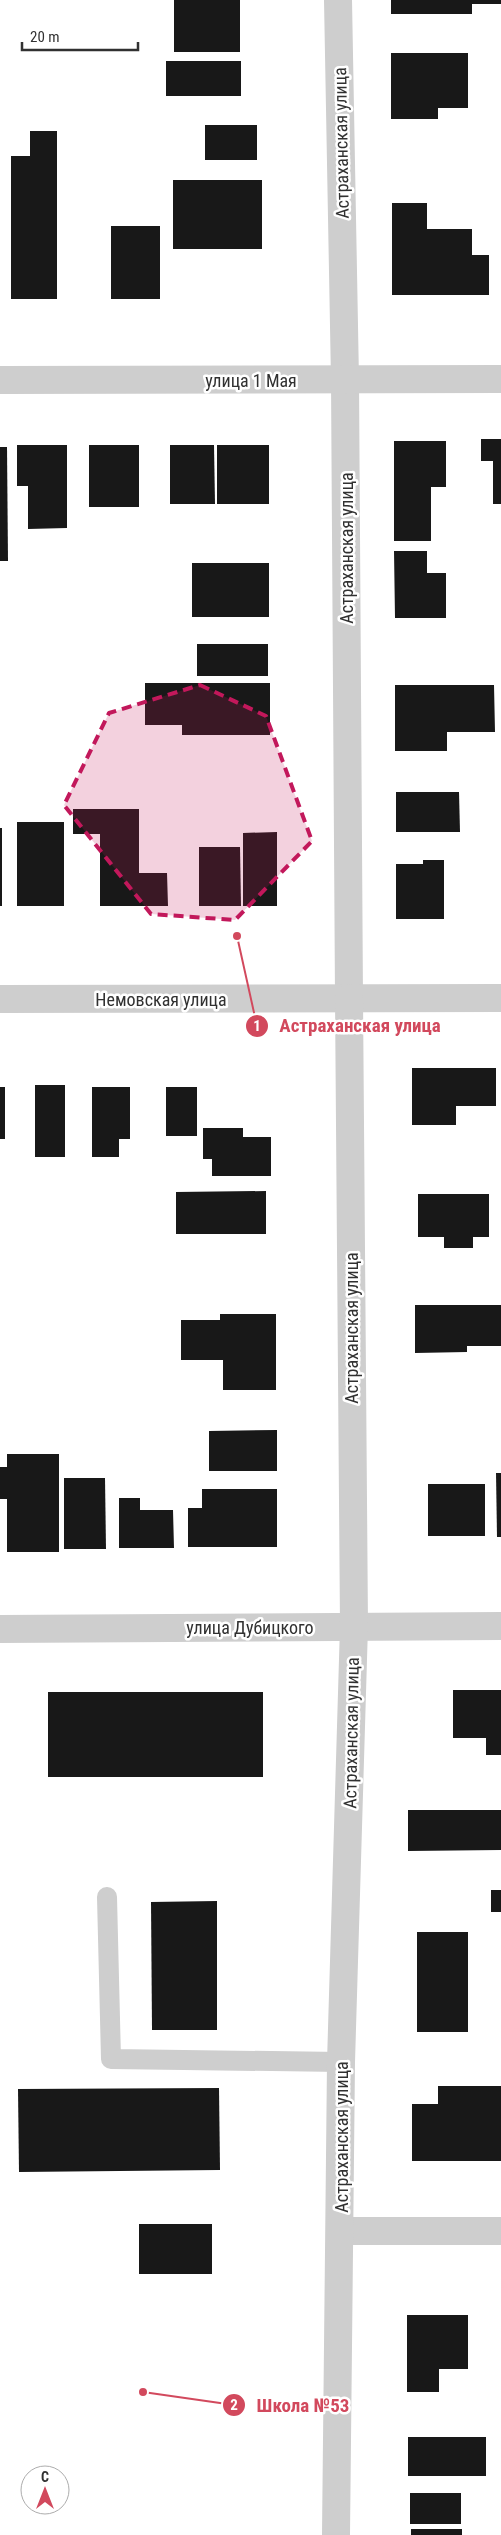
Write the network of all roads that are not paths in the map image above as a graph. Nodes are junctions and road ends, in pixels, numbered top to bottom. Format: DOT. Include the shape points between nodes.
graph roads {
  1 [pos="338,0"];
  2 [pos="501,379"];
  3 [pos="0,380"];
  4 [pos="345,380"];
  5 [pos="348,998"];
  6 [pos="501,998"];
  7 [pos="0,1000"];
  8 [pos="354,1626"];
  9 [pos="501,1626"];
  10 [pos="0,1629"];
  11 [pos="107,1897"];
  12 [pos="341,2062"];
  13 [pos="340,2231"];
  14 [pos="501,2231"];
  15 [pos="336,2535"];
  1 -- 4 [label="street, Астраханская улица"];
  2 -- 4 [label="street, улица 1 Мая"];
  3 -- 4 [label="street, улица 1 Мая"];
  4 -- 5 [label="street, Астраханская улица"];
  5 -- 6 [label="street, Немовская улица"];
  5 -- 7 [label="street, Немовская улица"];
  5 -- 8 [label="street, Астраханская улица"];
  8 -- 9 [label="street, улица Дубицкого"];
  8 -- 10 [label="street, улица Дубицкого"];
  8 -- 12 [label="street, Астраханская улица"];
  11 -- 12 [label="lane" via="111,2059"];
  12 -- 13 [label="street, Астраханская улица"];
  13 -- 14 [label="street"];
  13 -- 15 [label="street, Астраханская улица"];
}
